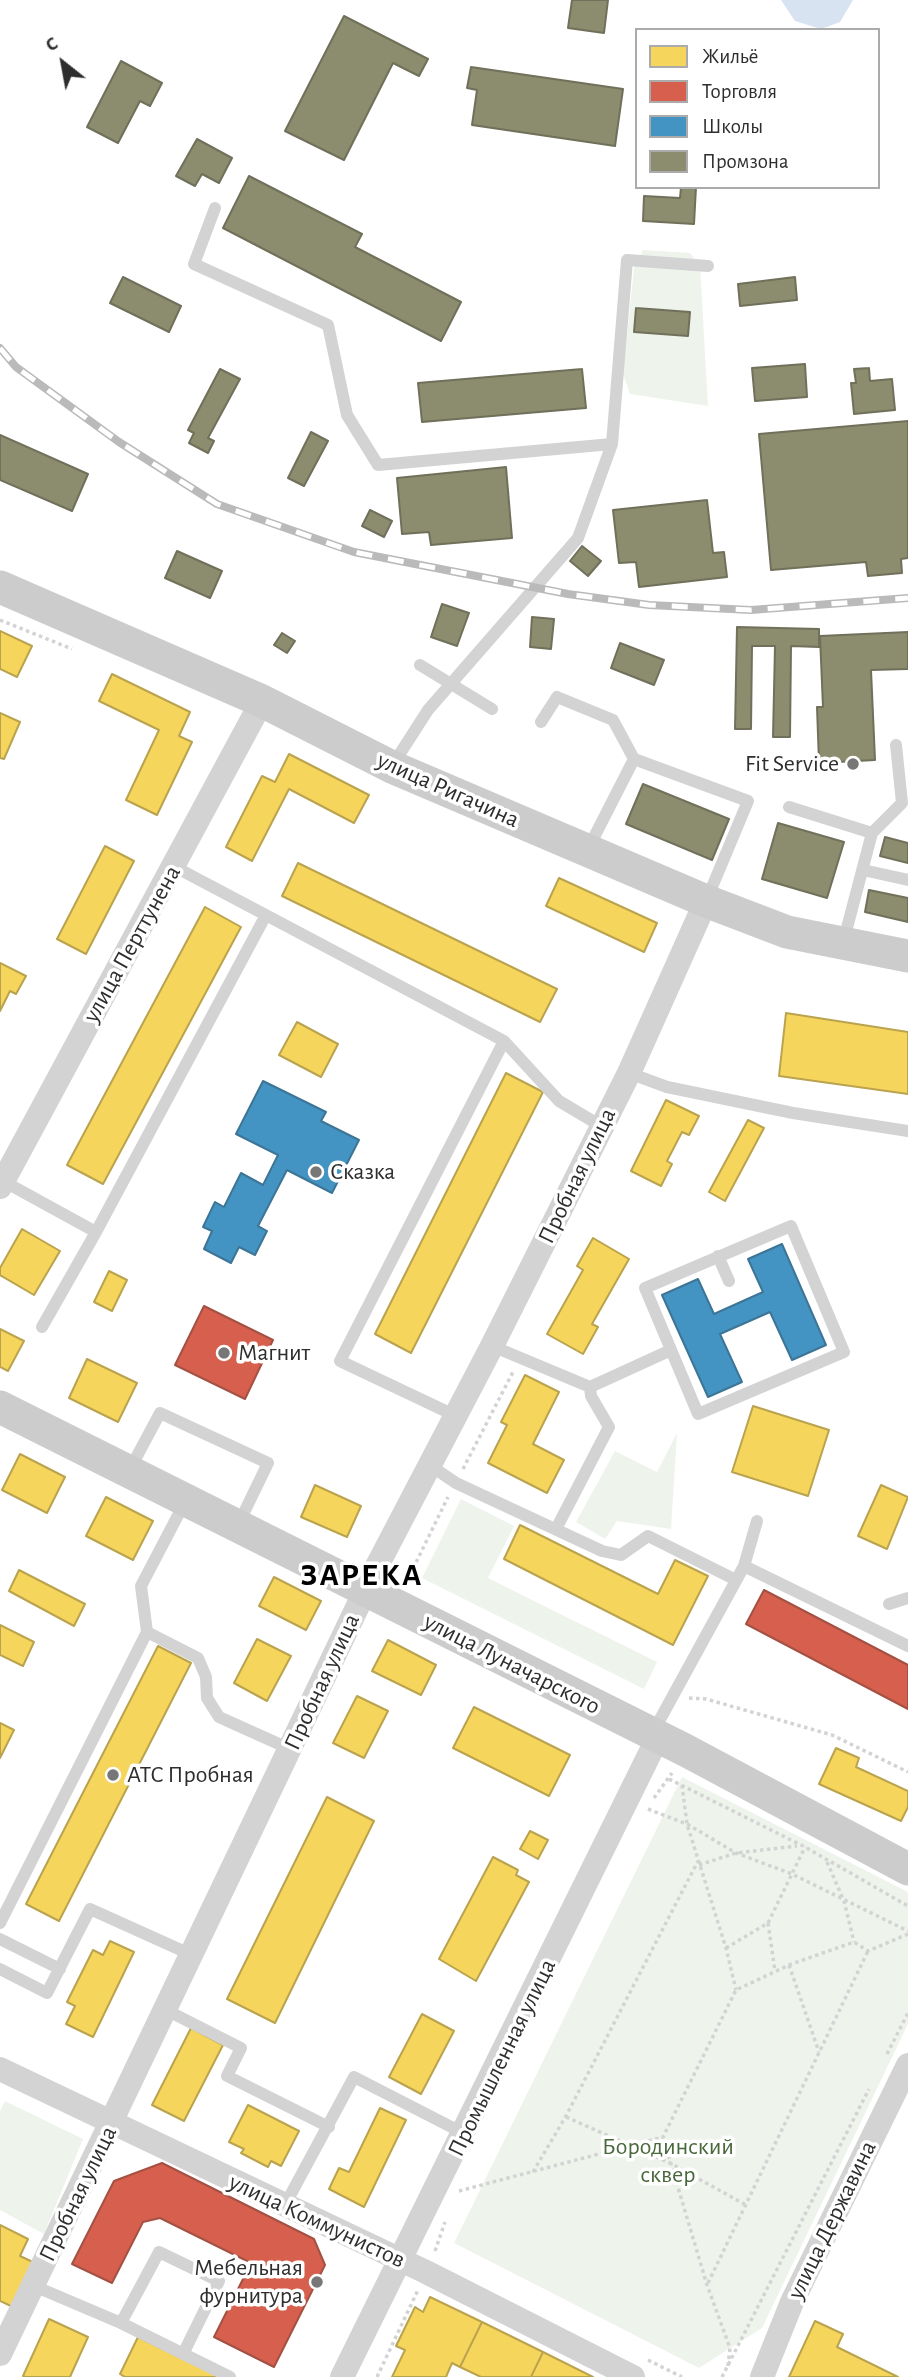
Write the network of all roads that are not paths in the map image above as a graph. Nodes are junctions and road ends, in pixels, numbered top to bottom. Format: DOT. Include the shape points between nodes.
graph roads {
  1 [pos="215,208"];
  2 [pos="708,266"];
  3 [pos="612,444"];
  4 [pos="0,587"];
  5 [pos="420,665"];
  6 [pos="450,684"];
  7 [pos="262,701"];
  8 [pos="492,709"];
  9 [pos="541,722"];
  10 [pos="896,744"];
  11 [pos="634,760"];
  12 [pos="392,766"];
  13 [pos="789,807"];
  14 [pos="872,834"];
  15 [pos="586,852"];
  16 [pos="175,867"];
  17 [pos="863,870"];
  18 [pos="908,880"];
  19 [pos="706,901"];
  20 [pos="267,915"];
  21 [pos="843,943"];
  22 [pos="908,956"];
  23 [pos="504,1041"];
  24 [pos="629,1073"];
  25 [pos="601,1126"];
  26 [pos="908,1131"];
  27 [pos="2,1184"];
  28 [pos="96,1232"];
  29 [pos="718,1256"];
  30 [pos="729,1281"];
  31 [pos="41,1327"];
  32 [pos="492,1346"];
  33 [pos="671,1350"];
  34 [pos="590,1387"];
  35 [pos="0,1407"];
  36 [pos="456,1416"];
  37 [pos="431,1466"];
  38 [pos="130,1471"];
  39 [pos="187,1500"];
  40 [pos="757,1521"];
  41 [pos="238,1525"];
  42 [pos="556,1529"];
  43 [pos="744,1566"];
  44 [pos="736,1580"];
  45 [pos="365,1590"];
  46 [pos="908,1598"];
  47 [pos="889,1604"];
  48 [pos="147,1632"];
  49 [pos="908,1646"];
  50 [pos="655,1736"];
  51 [pos="290,1749"];
  52 [pos="908,1869"];
  53 [pos="0,1923"];
  54 [pos="0,1939"];
  55 [pos="192,1955"];
  56 [pos="0,1969"];
  57 [pos="60,1969"];
  58 [pos="166,2010"];
  59 [pos="908,2065"];
  60 [pos="0,2069"];
  61 [pos="112,2123"];
  62 [pos="329,2127"];
  63 [pos="465,2134"];
  64 [pos="285,2205"];
  65 [pos="400,2260"];
  66 [pos="34,2286"];
  67 [pos="121,2323"];
  68 [pos="0,2354"];
  69 [pos="183,2354"];
  70 [pos="230,2377"];
  71 [pos="342,2377"];
  72 [pos="633,2377"];
  73 [pos="762,2377"];
  1 -- 3 [label="lane" via="194,264 328,326 347,415 378,465"];
  2 -- 3 [label="lane" via="627,260"];
  3 -- 6 [label="lane" via="578,538"];
  4 -- 7 [label="street, улица Ригачина"];
  5 -- 6 [label="lane"];
  6 -- 8 [label="lane"];
  6 -- 12 [label="lane"];
  7 -- 12 [label="street, улица Ригачина"];
  7 -- 16 [label="street, улица Перттунена"];
  9 -- 11 [label="lane" via="557,697 613,720"];
  10 -- 14 [label="lane" via="902,803"];
  11 -- 15 [label="lane"];
  11 -- 19 [label="lane" via="748,801"];
  12 -- 15 [label="street, улица Ригачина"];
  13 -- 14 [label="lane"];
  14 -- 17 [label="lane"];
  15 -- 19 [label="street, улица Ригачина"];
  16 -- 20 [label="lane"];
  16 -- 27 [label="street, улица Перттунена"];
  17 -- 18 [label="lane"];
  17 -- 21 [label="lane"];
  19 -- 21 [label="street, улица Ригачина" via="787,932"];
  19 -- 24 [label="street, Пробная улица"];
  20 -- 23 [label="lane"];
  20 -- 28 [label="lane"];
  21 -- 22 [label="street, улица Ригачина"];
  23 -- 25 [label="lane" via="559,1101"];
  23 -- 36 [label="lane" via="340,1360"];
  24 -- 25 [label="street, Пробная улица"];
  24 -- 26 [label="lane" via="667,1087"];
  25 -- 32 [label="street, Пробная улица"];
  27 -- 28 [label="lane"];
  28 -- 31 [label="lane"];
  29 -- 30 [label="lane"];
  29 -- 33 [label="lane" via="645,1288"];
  29 -- 33 [label="lane" via="791,1226 844,1352 698,1413"];
  32 -- 34 [label="lane"];
  32 -- 36 [label="street, Пробная улица"];
  33 -- 34 [label="lane"];
  34 -- 42 [label="lane" via="609,1427"];
  35 -- 38 [label="street, улица Луначарского"];
  36 -- 37 [label="street, Пробная улица"];
  37 -- 42 [label="lane" via="456,1483"];
  37 -- 45 [label="street, Пробная улица"];
  38 -- 39 [label="street, улица Луначарского"];
  38 -- 41 [label="lane" via="160,1413 268,1463"];
  39 -- 41 [label="street, улица Луначарского"];
  39 -- 48 [label="lane" via="141,1586"];
  40 -- 43 [label="lane"];
  41 -- 45 [label="street, улица Луначарского"];
  42 -- 44 [label="lane" via="621,1555 648,1536"];
  43 -- 44 [label="lane"];
  43 -- 49 [label="lane"];
  44 -- 50 [label="lane"];
  45 -- 50 [label="street, улица Луначарского"];
  45 -- 51 [label="street, Пробная улица"];
  46 -- 47 [label="lane"];
  48 -- 51 [label="lane" via="198,1658 206,1677 207,1698 219,1717"];
  48 -- 53 [label="lane"];
  50 -- 52 [label="street, улица Луначарского"];
  50 -- 63 [label="street, Промышленная улица"];
  51 -- 55 [label="street, Пробная улица"];
  54 -- 57 [label="lane"];
  55 -- 57 [label="lane" via="90,1909"];
  55 -- 58 [label="street, Пробная улица"];
  56 -- 57 [label="lane" via="47,1993"];
  58 -- 61 [label="street, Пробная улица"];
  58 -- 62 [label="lane" via="242,2048 227,2076"];
  59 -- 73 [label="street, улица Державина" via="792,2302"];
  60 -- 61 [label="street, улица Коммунистов"];
  61 -- 64 [label="street, улица Коммунистов"];
  61 -- 66 [label="street, Пробная улица"];
  62 -- 63 [label="lane" via="354,2077"];
  62 -- 64 [label="lane"];
  63 -- 65 [label="street, Промышленная улица"];
  64 -- 65 [label="street, улица Коммунистов"];
  65 -- 71 [label="street, Промышленная улица"];
  65 -- 72 [label="street, улица Коммунистов"];
  66 -- 67 [label="lane"];
  66 -- 68 [label="street, Пробная улица"];
  67 -- 69 [label="lane"];
  67 -- 69 [label="lane" via="159,2252 219,2281"];
  69 -- 70 [label="lane"];
}
